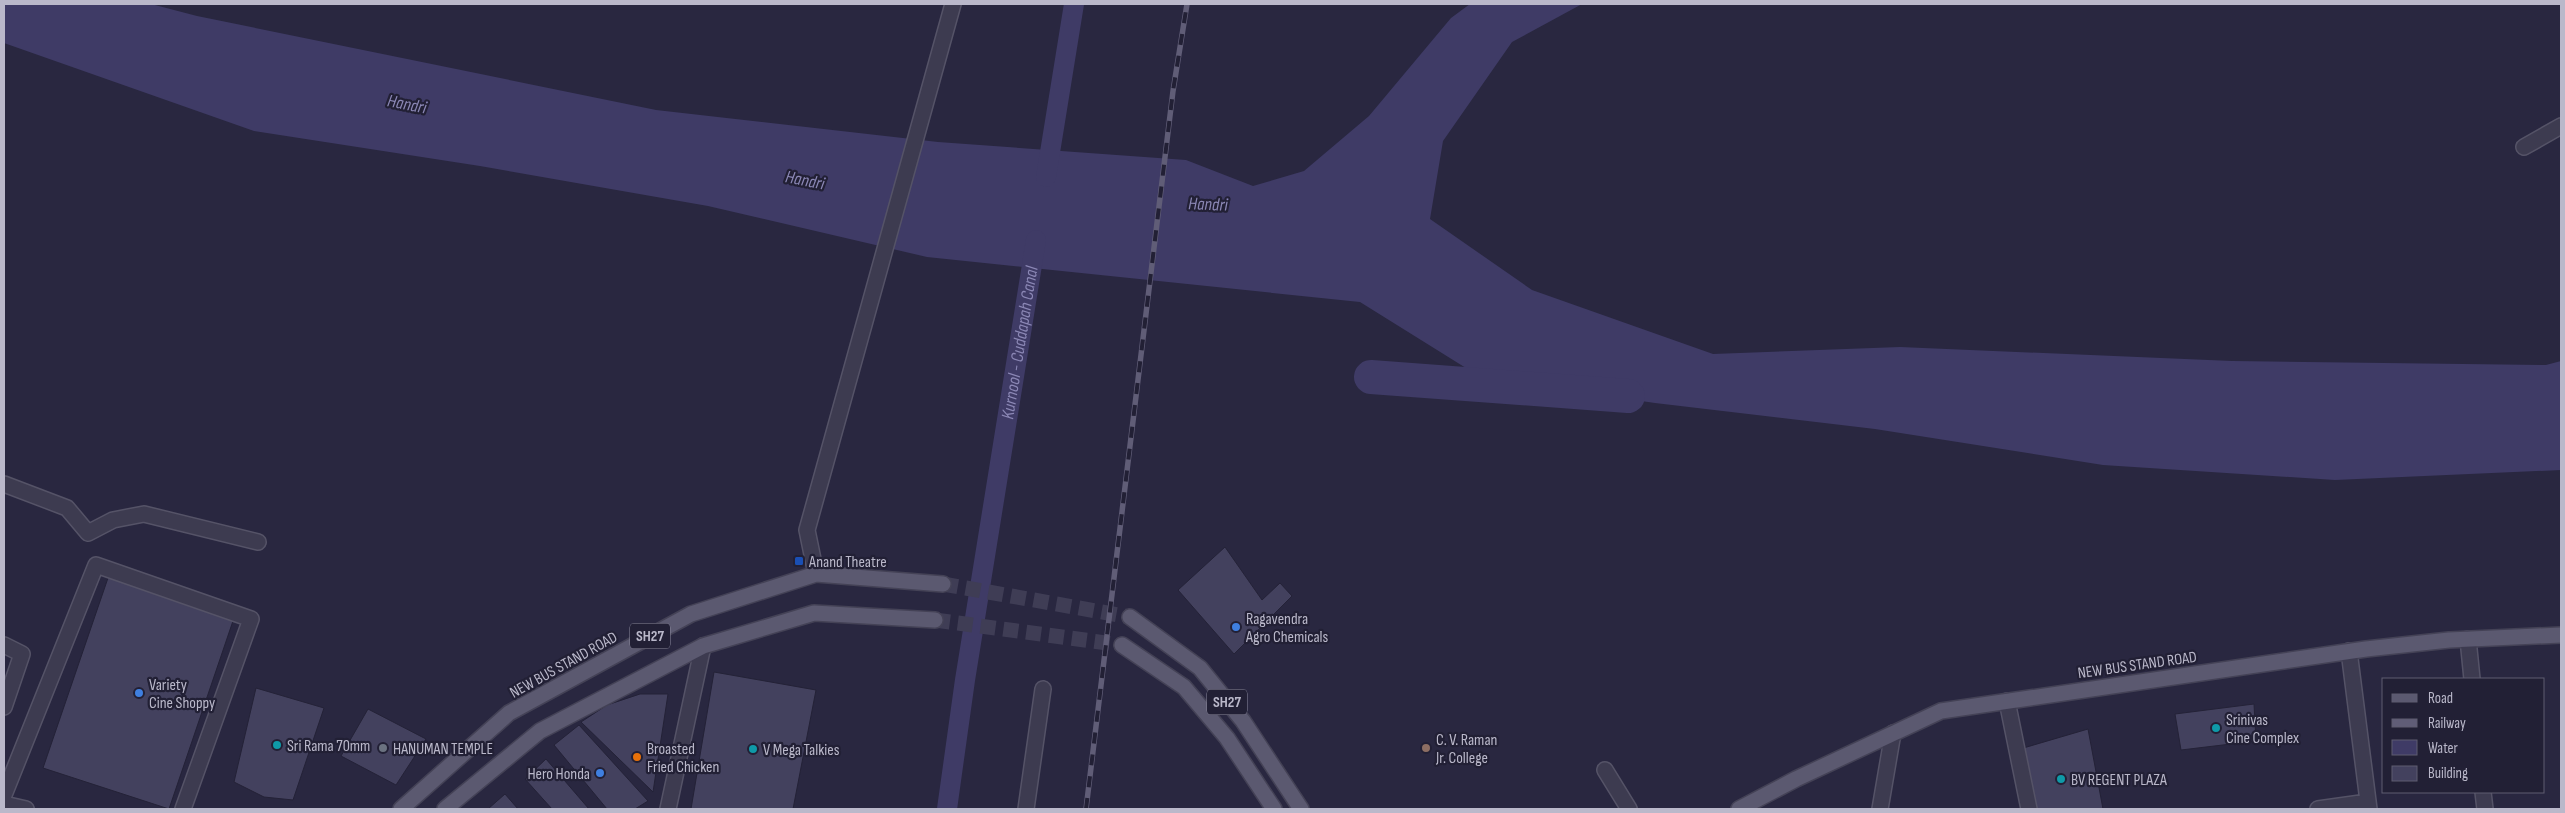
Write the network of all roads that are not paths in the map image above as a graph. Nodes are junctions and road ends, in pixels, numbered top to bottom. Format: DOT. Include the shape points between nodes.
graph roads {
  1 [pos="953,4"];
  2 [pos="2561,126"];
  3 [pos="2524,147"];
  4 [pos="4,484"];
  5 [pos="258,542"];
  6 [pos="816,574"];
  7 [pos="943,584"];
  8 [pos="1130,617"];
  9 [pos="935,620"];
  10 [pos="2561,635"];
  11 [pos="2468,639"];
  12 [pos="4,645"];
  13 [pos="1122,645"];
  14 [pos="703,646"];
  15 [pos="2349,651"];
  16 [pos="2472,678"];
  17 [pos="1043,689"];
  18 [pos="2007,701"];
  19 [pos="4,707"];
  20 [pos="1893,733"];
  21 [pos="1605,770"];
  22 [pos="2483,793"];
  23 [pos="4,795"];
  24 [pos="4,804"];
  25 [pos="2368,806"];
  26 [pos="26,809"];
  27 [pos="183,809"];
  28 [pos="401,809"];
  29 [pos="445,809"];
  30 [pos="668,809"];
  31 [pos="1026,809"];
  32 [pos="1274,809"];
  33 [pos="1300,809"];
  34 [pos="1629,809"];
  35 [pos="1739,809"];
  36 [pos="1880,809"];
  37 [pos="2028,809"];
  38 [pos="2318,809"];
  39 [pos="2485,809"];
  1 -- 6 [label="street" via="807,530"];
  2 -- 3 [label="street"];
  4 -- 5 [label="street" via="67,508 88,532 113,520 144,514"];
  6 -- 7 [label="main road, NEW BUS STAND ROAD / SH27"];
  6 -- 28 [label="main road, NEW BUS STAND ROAD / SH27" via="691,614 509,713"];
  8 -- 33 [label="main road, SH27" via="1200,668 1243,722"];
  9 -- 14 [label="main road, SH27" via="814,613"];
  10 -- 11 [label="main road, NEW BUS STAND ROAD"];
  11 -- 15 [label="main road, NEW BUS STAND ROAD"];
  11 -- 16 [label="street"];
  12 -- 19 [label="street" via="22,654"];
  13 -- 32 [label="main road, SH27" via="1184,687 1227,738"];
  14 -- 29 [label="main road, SH27" via="540,731"];
  14 -- 30 [label="street"];
  15 -- 18 [label="main road, NEW BUS STAND ROAD"];
  15 -- 25 [label="street"];
  17 -- 31 [label="street"];
  18 -- 20 [label="main road, NEW BUS STAND ROAD" via="1940,711"];
  18 -- 37 [label="street"];
  20 -- 35 [label="main road, NEW BUS STAND ROAD"];
  20 -- 36 [label="street"];
  21 -- 34 [label="street"];
  22 -- 39 [label="street"];
  23 -- 27 [label="street" via="96,566 251,619"];
  24 -- 26 [label="street"];
  25 -- 38 [label="street"];
}
